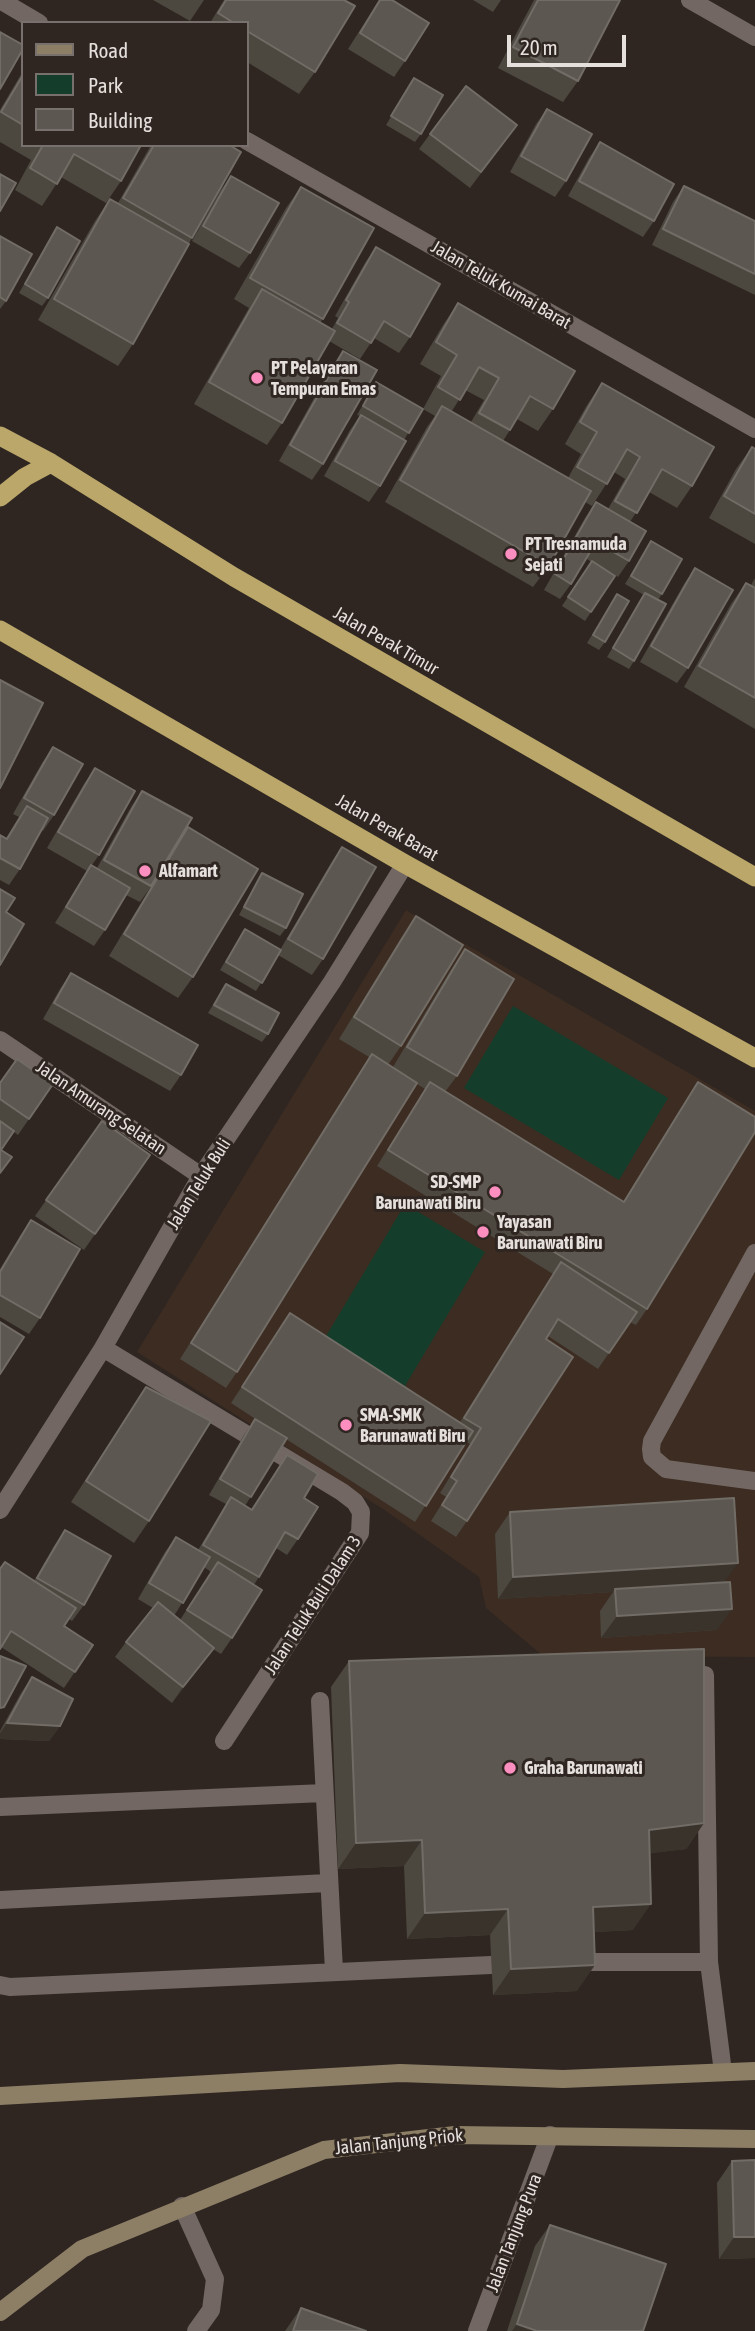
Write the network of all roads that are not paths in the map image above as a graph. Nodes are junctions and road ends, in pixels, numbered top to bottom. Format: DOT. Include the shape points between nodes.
graph roads {
  1 [pos="0,0"];
  2 [pos="690,0"];
  3 [pos="36,21"];
  4 [pos="755,37"];
  5 [pos="248,142"];
  6 [pos="755,429"];
  7 [pos="0,436"];
  8 [pos="51,463"];
  9 [pos="0,497"];
  10 [pos="0,631"];
  11 [pos="405,864"];
  12 [pos="755,877"];
  13 [pos="0,1040"];
  14 [pos="755,1058"];
  15 [pos="201,1176"];
  16 [pos="755,1253"];
  17 [pos="103,1348"];
  18 [pos="755,1481"];
  19 [pos="0,1510"];
  20 [pos="705,1675"];
  21 [pos="320,1701"];
  22 [pos="224,1741"];
  23 [pos="324,1793"];
  24 [pos="0,1807"];
  25 [pos="327,1883"];
  26 [pos="0,1900"];
  27 [pos="576,1962"];
  28 [pos="709,1962"];
  29 [pos="491,1965"];
  30 [pos="334,1972"];
  31 [pos="0,1985"];
  32 [pos="755,2071"];
  33 [pos="723,2072"];
  34 [pos="0,2096"];
  35 [pos="551,2135"];
  36 [pos="755,2139"];
  37 [pos="182,2206"];
  38 [pos="0,2312"];
  39 [pos="196,2331"];
  40 [pos="477,2331"];
  1 -- 3 [label="street"];
  2 -- 4 [label="street"];
  5 -- 6 [label="street, Jalan Teluk Kumai Barat"];
  7 -- 8 [label="highway, Jalan Perak Timur"];
  8 -- 9 [label="highway"];
  8 -- 12 [label="highway, Jalan Perak Timur" via="234,577"];
  10 -- 11 [label="highway, Jalan Perak Barat"];
  11 -- 14 [label="highway, Jalan Perak Barat"];
  11 -- 15 [label="street, Jalan Teluk Buli"];
  13 -- 15 [label="street, Jalan Amurang Selatan"];
  15 -- 17 [label="street, Jalan Teluk Buli"];
  16 -- 18 [label="street" via="651,1449 652,1457 666,1469"];
  17 -- 19 [label="street, Jalan Teluk Buli"];
  17 -- 22 [label="street, Jalan Teluk Buli Dalam 3" via="342,1492 361,1512 360,1533"];
  20 -- 28 [label="street"];
  21 -- 23 [label="street"];
  23 -- 24 [label="street"];
  23 -- 25 [label="street"];
  25 -- 26 [label="street"];
  25 -- 30 [label="street"];
  27 -- 28 [label="street"];
  28 -- 33 [label="street"];
  29 -- 30 [label="street"];
  30 -- 31 [label="street"];
  32 -- 33 [label="main road"];
  33 -- 34 [label="main road" via="563,2078 400,2073"];
  35 -- 36 [label="main road, Jalan Tanjung Priok"];
  35 -- 37 [label="main road, Jalan Tanjung Priok" via="455,2135 324,2150"];
  35 -- 40 [label="street, Jalan Tanjung Pura"];
  37 -- 38 [label="main road, Jalan Tanjung Priok" via="82,2249"];
  37 -- 39 [label="street" via="215,2279 211,2310"];
}
